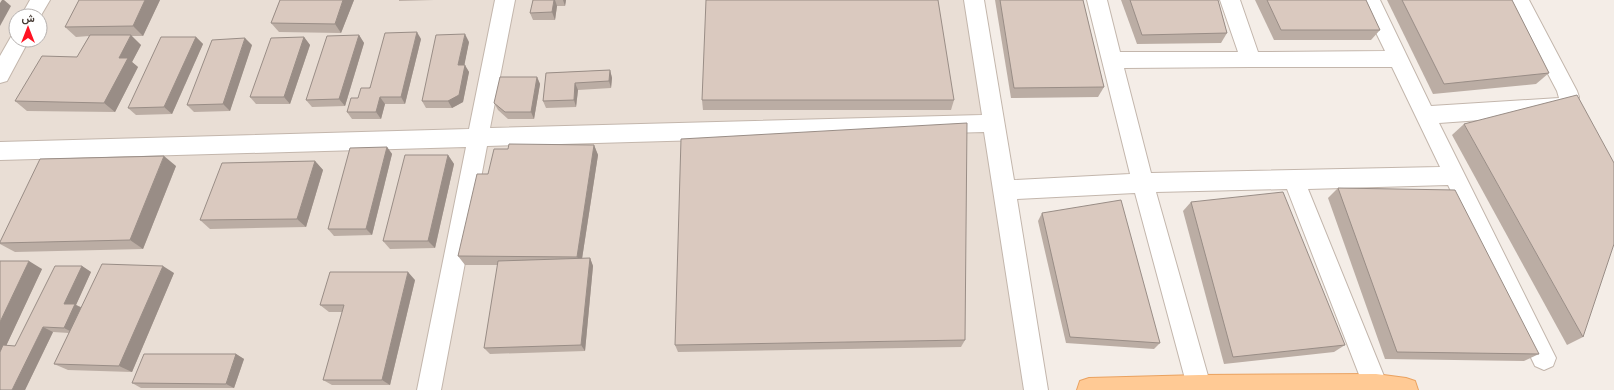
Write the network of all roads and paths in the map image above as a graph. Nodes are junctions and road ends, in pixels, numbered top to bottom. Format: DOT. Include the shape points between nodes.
graph roads {
  1 [pos="505,0"];
  2 [pos="974,0"];
  3 [pos="1097,0"];
  4 [pos="1230,0"];
  5 [pos="1370,0"];
  6 [pos="1519,0"];
  7 [pos="15,48"];
  8 [pos="1398,59"];
  9 [pos="1112,60"];
  10 [pos="1251,60"];
  11 [pos="0,75"];
  12 [pos="1425,115"];
  13 [pos="994,123"];
  14 [pos="477,138"];
  15 [pos="0,151"];
  16 [pos="1455,176"];
  17 [pos="1294,180"];
  18 [pos="1143,184"];
  19 [pos="1005,190"];
  20 [pos="1544,358"];
  21 [pos="1376,386"];
  22 [pos="1200,388"];
  23 [pos="429,390"];
  24 [pos="1036,390"];
  25 [pos="1089,390"];
  26 [pos="1406,390"];
  1 -- 14 [label="street"];
  2 -- 13 [label="street"];
  3 -- 9 [label="street"];
  4 -- 10 [label="street"];
  5 -- 8 [label="street"];
  6 -- 12 [label="street" via="1567,91 1568,103 1564,106"];
  7 -- 11 [label="street"];
  8 -- 10 [label="street"];
  8 -- 12 [label="street"];
  9 -- 10 [label="street"];
  9 -- 18 [label="street"];
  12 -- 16 [label="street"];
  13 -- 14 [label="street"];
  13 -- 19 [label="street"];
  14 -- 15 [label="street"];
  14 -- 23 [label="street"];
  16 -- 17 [label="street"];
  16 -- 20 [label="street"];
  17 -- 18 [label="street"];
  17 -- 21 [label="street"];
  18 -- 19 [label="street"];
  18 -- 22 [label="street"];
  19 -- 24 [label="street"];
  21 -- 22 [label="main road"];
  21 -- 26 [label="main road"];
  22 -- 25 [label="main road"];
}
